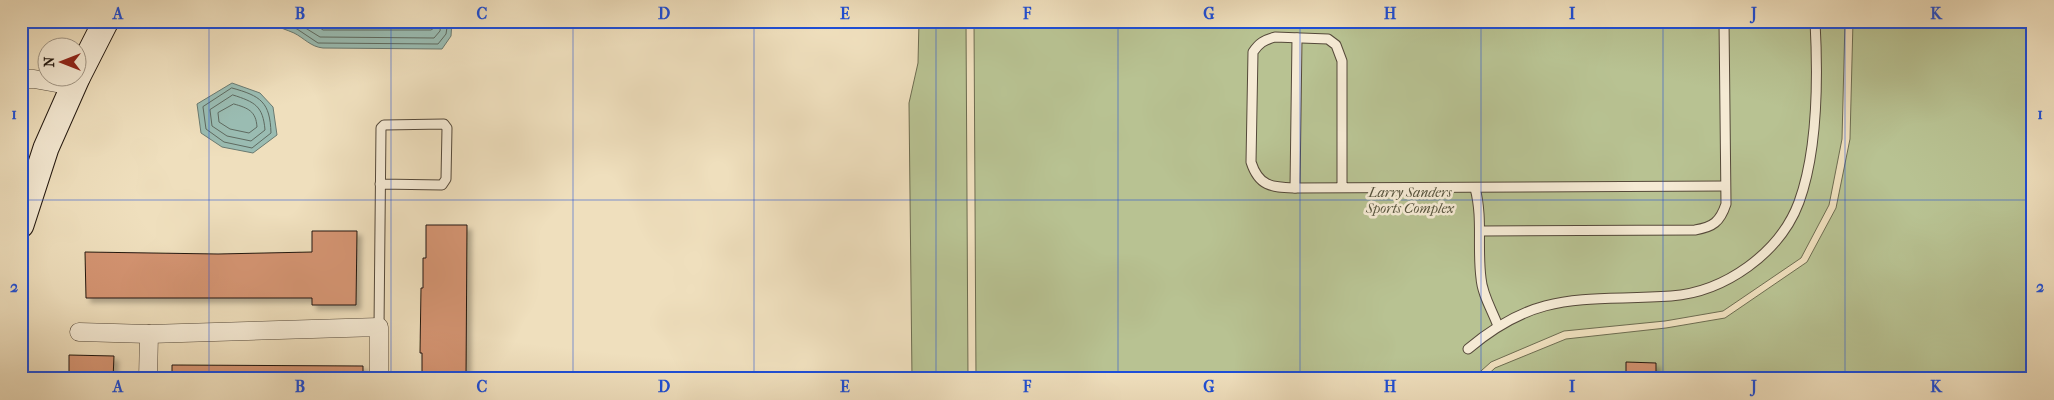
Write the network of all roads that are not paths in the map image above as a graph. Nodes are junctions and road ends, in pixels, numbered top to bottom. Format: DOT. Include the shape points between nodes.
graph roads {
  1 [pos="106,21"];
  2 [pos="1724,21"];
  3 [pos="1815,21"];
  4 [pos="1296,38"];
  5 [pos="88,56"];
  6 [pos="21,79"];
  7 [pos="38,80"];
  8 [pos="72,88"];
  9 [pos="380,184"];
  10 [pos="1725,186"];
  11 [pos="1342,187"];
  12 [pos="1296,188"];
  13 [pos="1475,188"];
  14 [pos="22,216"];
  15 [pos="1481,232"];
  16 [pos="1498,326"];
  17 [pos="379,327"];
  18 [pos="79,332"];
  19 [pos="149,334"];
  20 [pos="1468,349"];
  21 [pos="148,379"];
  22 [pos="379,379"];
  1 -- 5 [label="main road"];
  2 -- 10 [label="lane"];
  3 -- 16 [label="lane" via="1813,128 1804,185 1790,219 1765,252 1748,268 1729,279 1693,293 1547,304 1523,312"];
  4 -- 11 [label="lane" via="1328,39 1336,44 1340,53"];
  4 -- 12 [label="lane"];
  4 -- 12 [label="lane" via="1266,39 1253,52 1251,162 1259,179 1267,185"];
  6 -- 7 [label="street"];
  8 -- 14 [label="main road" via="46,148"];
  9 -- 9 [label="lane" via="381,128 384,125 444,124 447,128 446,179 442,185"];
  9 -- 17 [label="lane"];
  10 -- 13 [label="lane"];
  10 -- 15 [label="lane" via="1726,204 1722,216 1716,224 1706,228"];
  11 -- 12 [label="lane"];
  11 -- 13 [label="lane"];
  13 -- 15 [label="lane"];
  15 -- 16 [label="lane" via="1481,278"];
  16 -- 20 [label="lane"];
  17 -- 19 [label="street"];
  17 -- 22 [label="street"];
  18 -- 19 [label="street"];
  19 -- 21 [label="street"];
}
